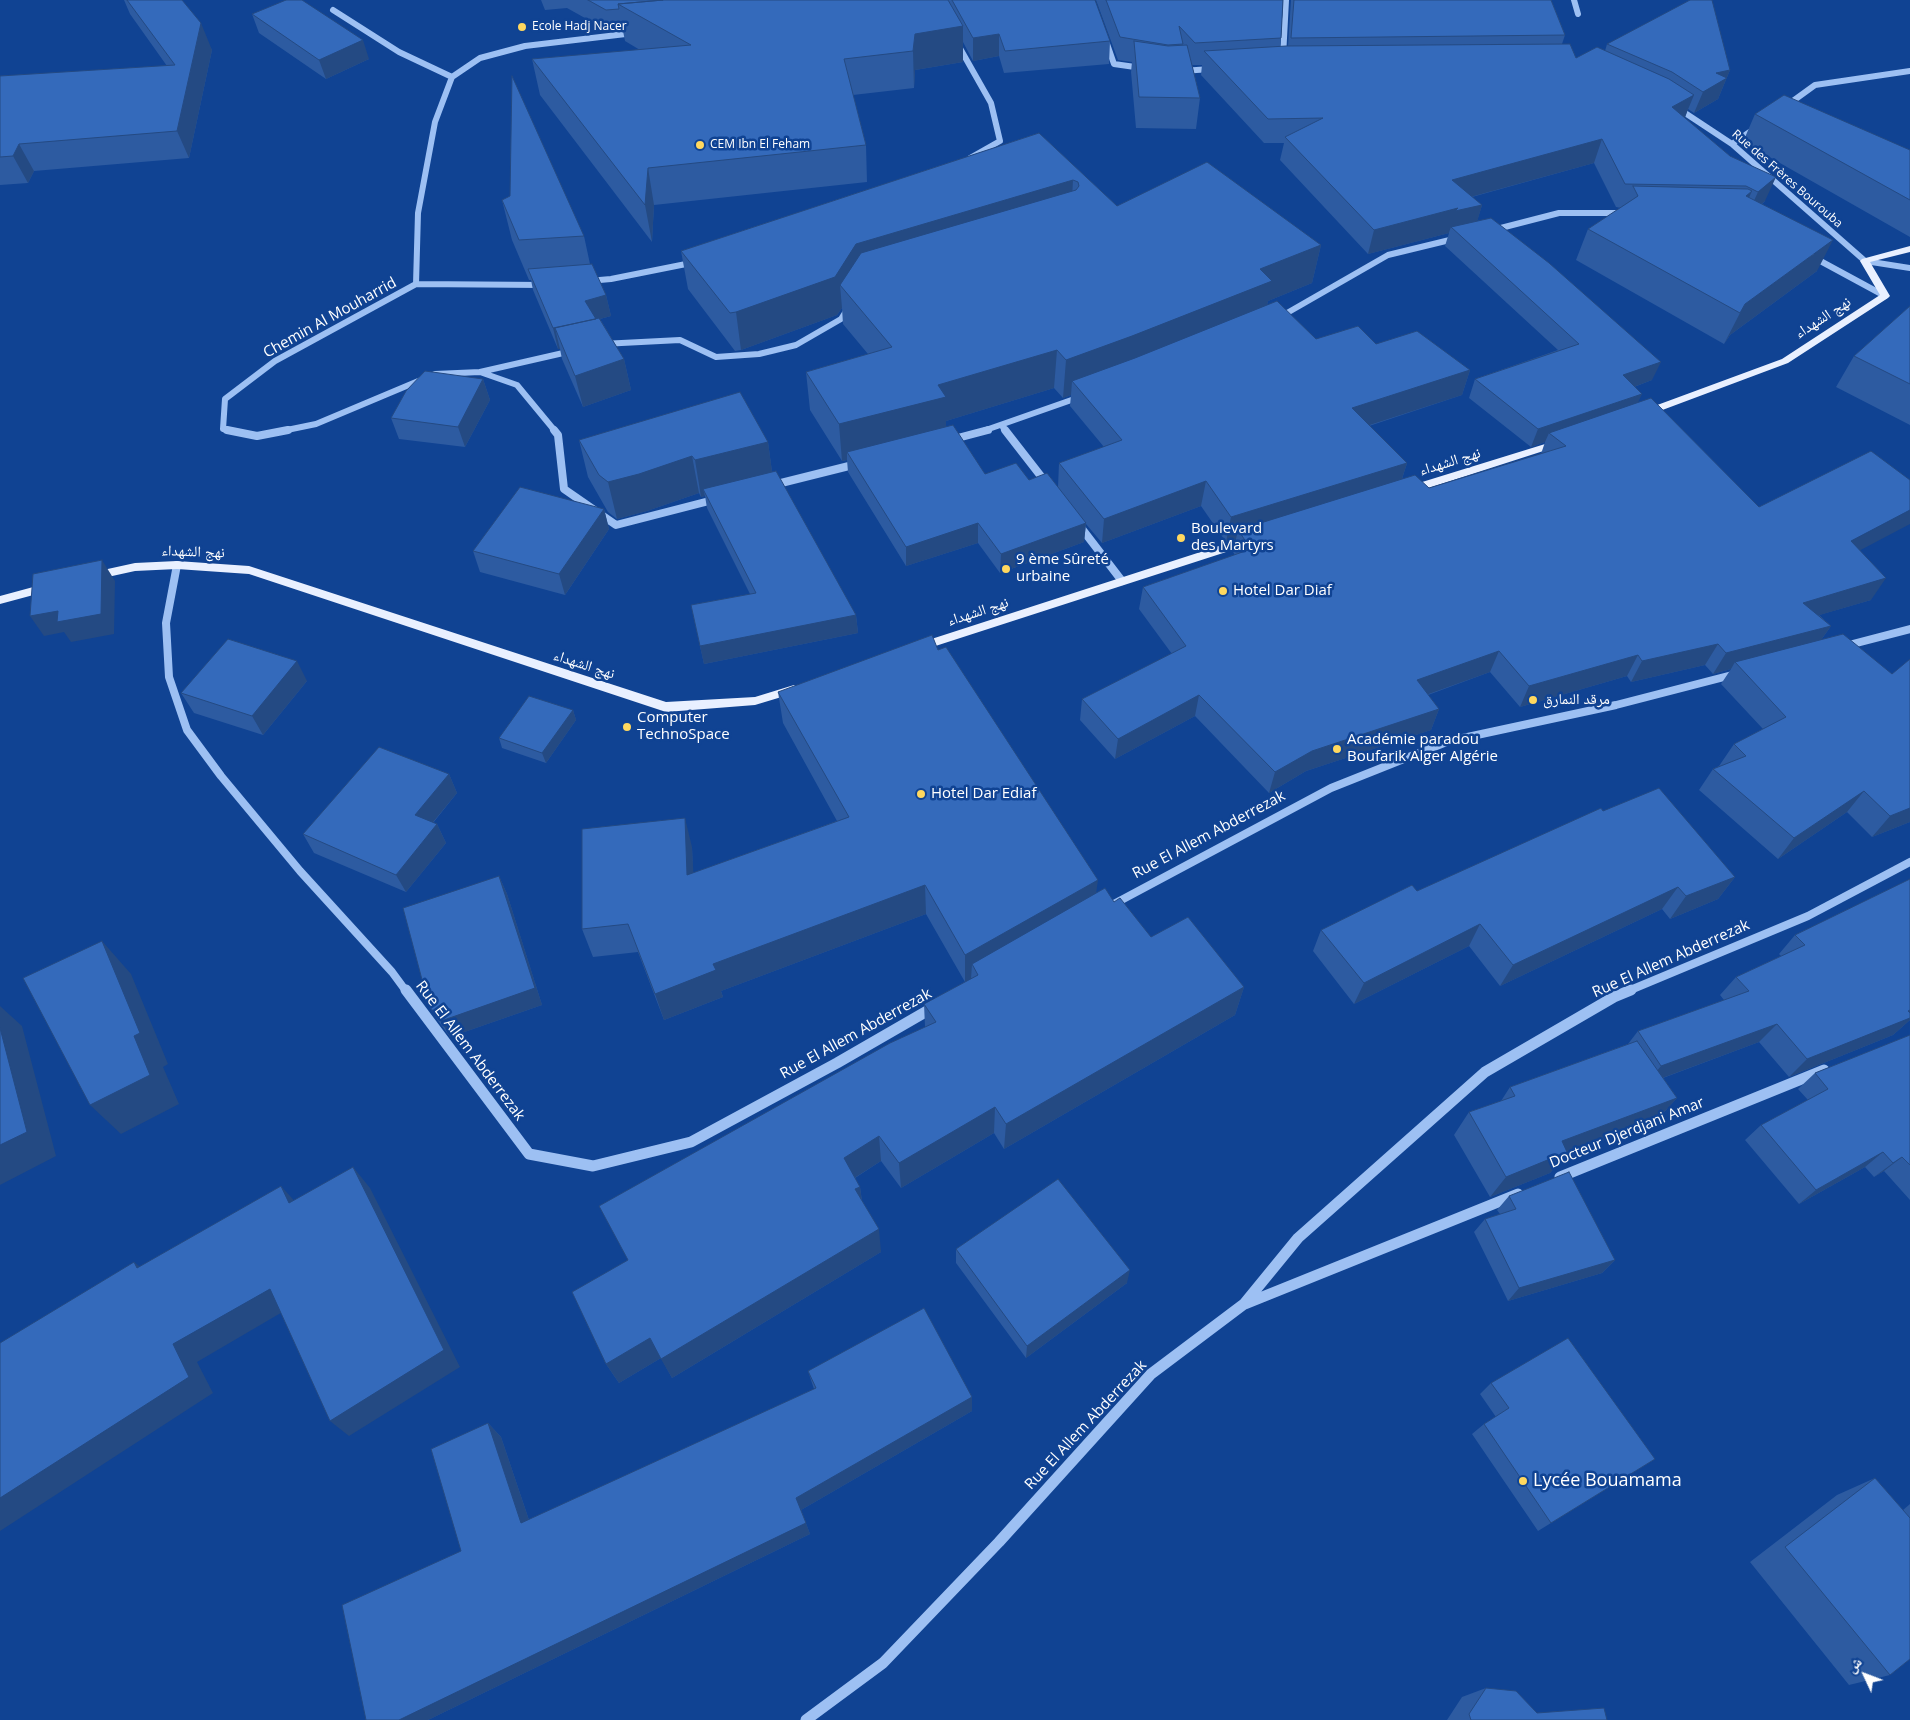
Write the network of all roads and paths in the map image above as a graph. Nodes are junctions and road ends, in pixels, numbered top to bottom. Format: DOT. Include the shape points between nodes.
graph roads {
  1 [pos="1286,0"];
  2 [pos="1574,0"];
  3 [pos="333,10"];
  4 [pos="1578,14"];
  5 [pos="638,33"];
  6 [pos="1104,36"];
  7 [pos="954,37"];
  8 [pos="1282,65"];
  9 [pos="1148,69"];
  10 [pos="1214,69"];
  11 [pos="1175,71"];
  12 [pos="1910,72"];
  13 [pos="452,77"];
  14 [pos="1670,104"];
  15 [pos="1778,112"];
  16 [pos="1763,122"];
  17 [pos="1732,144"];
  18 [pos="967,160"];
  19 [pos="1634,213"];
  20 [pos="1483,232"];
  21 [pos="1464,237"];
  22 [pos="1910,249"];
  23 [pos="1802,251"];
  24 [pos="707,260"];
  25 [pos="1865,261"];
  26 [pos="1910,268"];
  27 [pos="582,282"];
  28 [pos="416,284"];
  29 [pos="553,284"];
  30 [pos="1885,296"];
  31 [pos="850,303"];
  32 [pos="1274,320"];
  33 [pos="595,346"];
  34 [pos="576,350"];
  35 [pos="480,372"];
  36 [pos="1084,396"];
  37 [pos="1638,416"];
  38 [pos="1002,426"];
  39 [pos="1574,438"];
  40 [pos="944,441"];
  41 [pos="867,461"];
  42 [pos="761,488"];
  43 [pos="1050,488"];
  44 [pos="1395,495"];
  45 [pos="722,498"];
  46 [pos="1074,519"];
  47 [pos="1263,536"];
  48 [pos="177,565"];
  49 [pos="79,580"];
  50 [pos="1122,581"];
  51 [pos="60,584"];
  52 [pos="0,600"];
  53 [pos="1910,629"];
  54 [pos="1834,649"];
  55 [pos="906,652"];
  56 [pos="1749,671"];
  57 [pos="802,686"];
  58 [pos="1910,862"];
  59 [pos="1105,909"];
  60 [pos="941,1004"];
  61 [pos="1836,1065"];
  62 [pos="1549,1181"];
  63 [pos="1531,1188"];
  64 [pos="1244,1304"];
  65 [pos="806,1720"];
  1 -- 8 [label="street"];
  2 -- 4 [label="street"];
  3 -- 13 [label="street" via="399,52"];
  5 -- 13 [label="street" via="525,46 480,58"];
  6 -- 9 [label="street" via="1114,64"];
  7 -- 18 [label="street" via="991,104 1000,141"];
  10 -- 11 [label="street"];
  12 -- 15 [label="street" via="1815,84"];
  13 -- 28 [label="street, Chemin Al Mouharrid" via="435,122 418,212"];
  14 -- 17 [label="street, Rue des Frères Bourouba"];
  16 -- 17 [label="street"];
  17 -- 25 [label="street, Rue des Frères Bourouba"];
  19 -- 20 [label="street" via="1559,213"];
  21 -- 32 [label="street" via="1388,255"];
  22 -- 25 [label="main road"];
  23 -- 30 [label="street"];
  24 -- 27 [label="street"];
  25 -- 26 [label="street"];
  25 -- 30 [label="main road"];
  28 -- 29 [label="street, Chemin Al Mouharrid"];
  28 -- 35 [label="street, Chemin Al Mouharrid" via="275,361 226,399 223,428 257,436 316,424 435,374"];
  30 -- 37 [label="main road, نهج الشهداء" via="1785,361"];
  31 -- 33 [label="street" via="841,319 796,345 759,354 716,357 680,340 614,342"];
  34 -- 35 [label="street"];
  35 -- 45 [label="street, Chemin Al Mouharrid" via="517,385 558,435 564,489 616,525"];
  36 -- 38 [label="street"];
  38 -- 40 [label="street"];
  38 -- 43 [label="street"];
  39 -- 44 [label="main road, نهج الشهداء"];
  41 -- 42 [label="street"];
  46 -- 50 [label="street"];
  47 -- 50 [label="main road, نهج الشهداء"];
  48 -- 49 [label="main road, نهج الشهداء" via="135,567"];
  48 -- 57 [label="main road, نهج الشهداء" via="248,570 666,708 755,702"];
  48 -- 60 [label="street, Rue El Allem Abderrezak" via="166,623 169,677 187,730 300,870 392,972 529,1154 593,1166 692,1142"];
  50 -- 55 [label="main road, نهج الشهداء"];
  51 -- 52 [label="main road"];
  53 -- 54 [label="street"];
  56 -- 59 [label="street, Rue El Allem Abderrezak" via="1616,706 1449,741 1331,788"];
  58 -- 64 [label="street, Rue El Allem Abderrezak" via="1808,916 1614,997 1485,1072 1298,1238"];
  61 -- 62 [label="street, Docteur Djerdjani Amar"];
  63 -- 64 [label="street"];
  64 -- 65 [label="street, Rue El Allem Abderrezak" via="1151,1374 999,1542 883,1663"];
}
